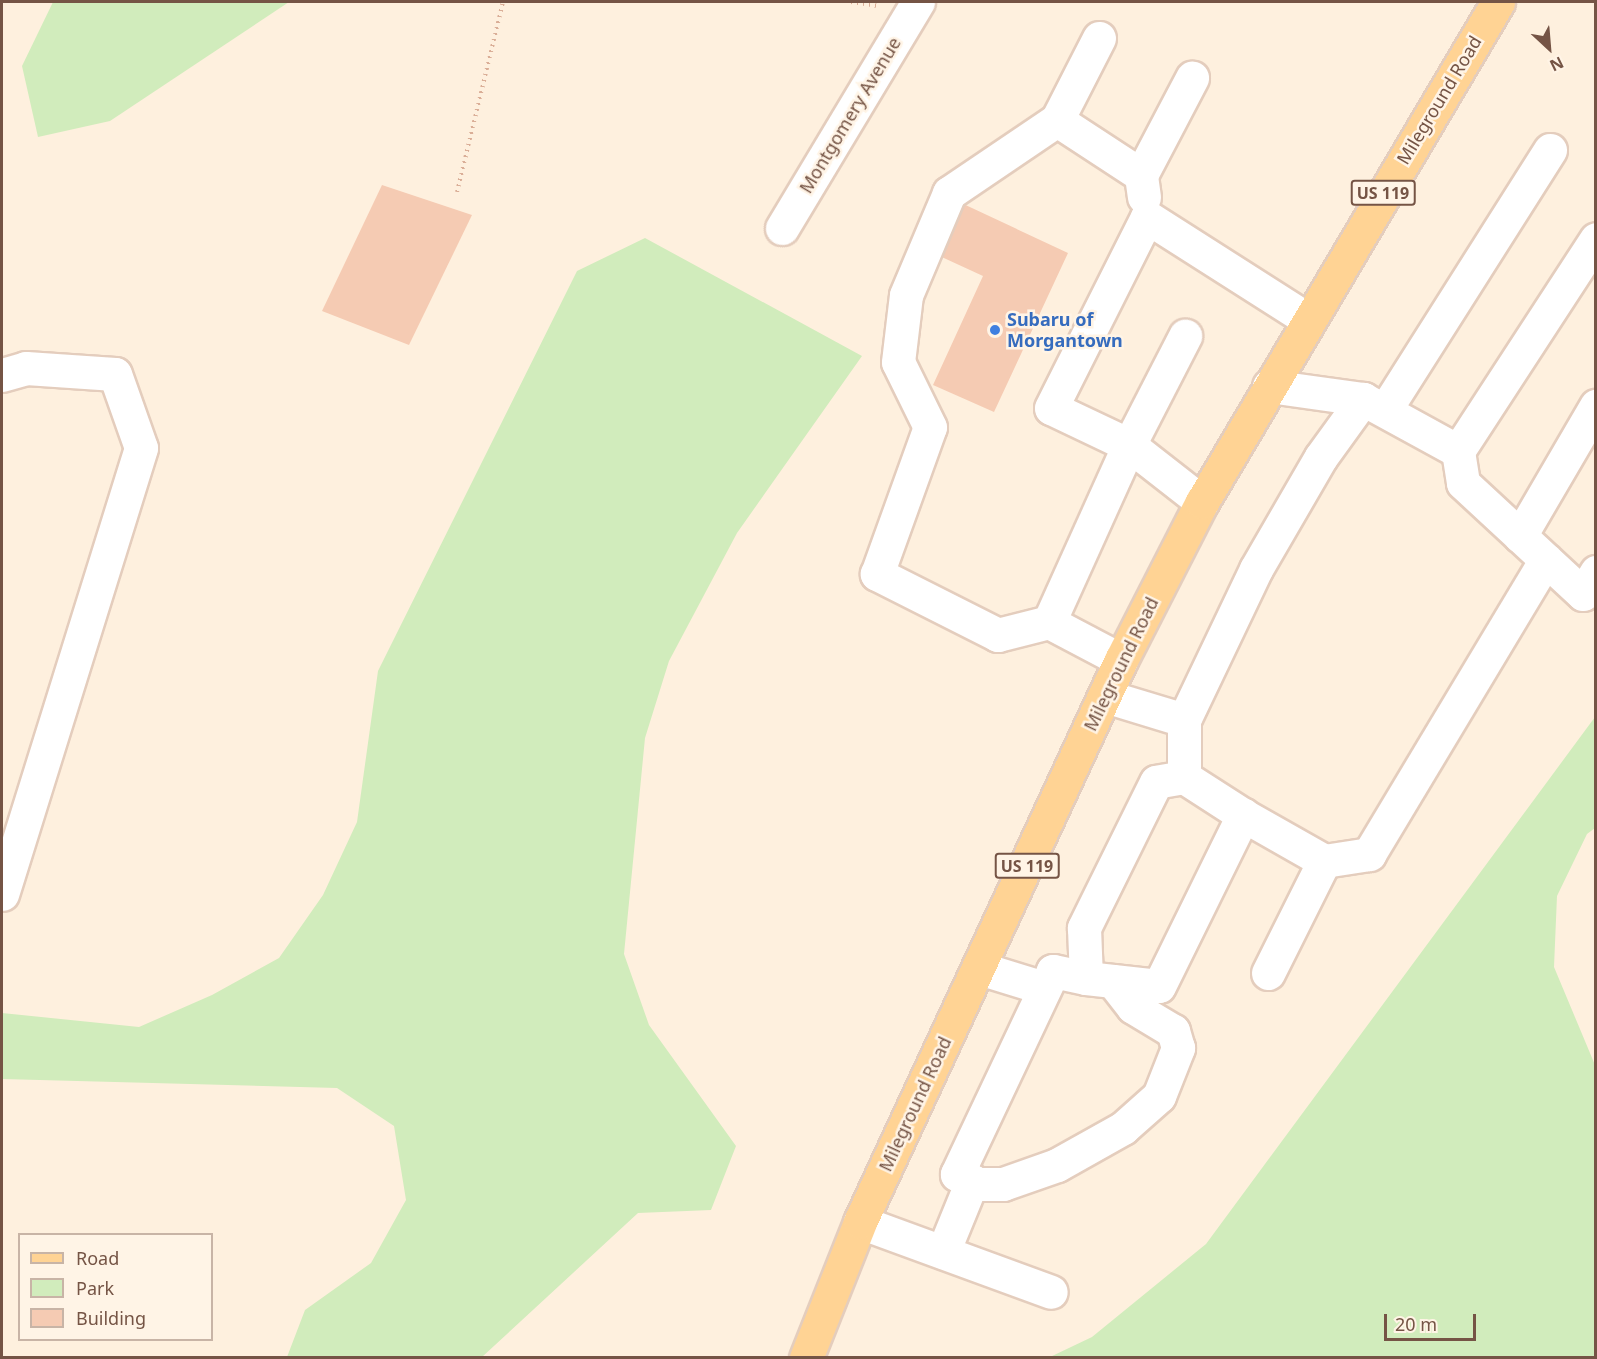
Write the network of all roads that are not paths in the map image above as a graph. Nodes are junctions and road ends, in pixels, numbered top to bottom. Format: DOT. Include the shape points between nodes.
graph roads {
  1 [pos="918,2"];
  2 [pos="1498,2"];
  3 [pos="1099,38"];
  4 [pos="1191,78"];
  5 [pos="1057,120"];
  6 [pos="1550,150"];
  7 [pos="1141,175"];
  8 [pos="1148,217"];
  9 [pos="782,228"];
  10 [pos="1596,239"];
  11 [pos="1307,319"];
  12 [pos="1185,336"];
  13 [pos="2,375"];
  14 [pos="1269,386"];
  15 [pos="1374,405"];
  16 [pos="1596,406"];
  17 [pos="1129,445"];
  18 [pos="1458,451"];
  19 [pos="1202,502"];
  20 [pos="1520,536"];
  21 [pos="1546,560"];
  22 [pos="1596,572"];
  23 [pos="1049,622"];
  24 [pos="1121,660"];
  25 [pos="1105,696"];
  26 [pos="1184,720"];
  27 [pos="1184,777"];
  28 [pos="1242,815"];
  29 [pos="1324,861"];
  30 [pos="2,894"];
  31 [pos="980,968"];
  32 [pos="1268,974"];
  33 [pos="1099,979"];
  34 [pos="1044,988"];
  35 [pos="972,1181"];
  36 [pos="860,1222"];
  37 [pos="943,1251"];
  38 [pos="1051,1292"];
  39 [pos="806,1358"];
  1 -- 9 [label="street, Montgomery Avenue"];
  2 -- 11 [label="main road, Mileground Road / US 119"];
  3 -- 5 [label="street"];
  4 -- 7 [label="street"];
  5 -- 7 [label="street"];
  5 -- 23 [label="street" via="949,193 906,295 898,362 930,427 877,574 998,635"];
  6 -- 15 [label="street"];
  7 -- 8 [label="street"];
  8 -- 11 [label="street"];
  8 -- 17 [label="street" via="1051,408"];
  10 -- 18 [label="street"];
  11 -- 14 [label="main road, Mileground Road / US 119"];
  12 -- 17 [label="street"];
  13 -- 30 [label="street" via="26,368 115,374 141,448"];
  14 -- 15 [label="street"];
  14 -- 19 [label="main road, Mileground Road / US 119"];
  15 -- 18 [label="street"];
  15 -- 26 [label="street" via="1321,457 1256,569"];
  16 -- 20 [label="street"];
  17 -- 19 [label="street"];
  17 -- 23 [label="street"];
  18 -- 20 [label="street" via="1463,483"];
  19 -- 24 [label="main road, Mileground Road / US 119"];
  20 -- 21 [label="street"];
  21 -- 22 [label="street" via="1583,594"];
  21 -- 29 [label="street" via="1369,854"];
  23 -- 24 [label="street"];
  24 -- 25 [label="main road, Mileground Road / US 119"];
  25 -- 26 [label="street"];
  25 -- 31 [label="main road, Mileground Road / US 119"];
  26 -- 27 [label="street"];
  27 -- 28 [label="street"];
  27 -- 33 [label="street" via="1156,782 1084,928"];
  28 -- 29 [label="street"];
  28 -- 33 [label="street" via="1158,986"];
  29 -- 32 [label="street"];
  31 -- 34 [label="street"];
  31 -- 36 [label="main road, Mileground Road / US 119"];
  33 -- 34 [label="street" via="1053,971"];
  33 -- 35 [label="street" via="1133,1007 1173,1031 1178,1048 1159,1096 1123,1128 1057,1165 1003,1184"];
  34 -- 35 [label="street" via="957,1174"];
  35 -- 37 [label="street"];
  36 -- 37 [label="street"];
  36 -- 39 [label="main road, Mileground Road / US 119"];
  37 -- 38 [label="street"];
}
